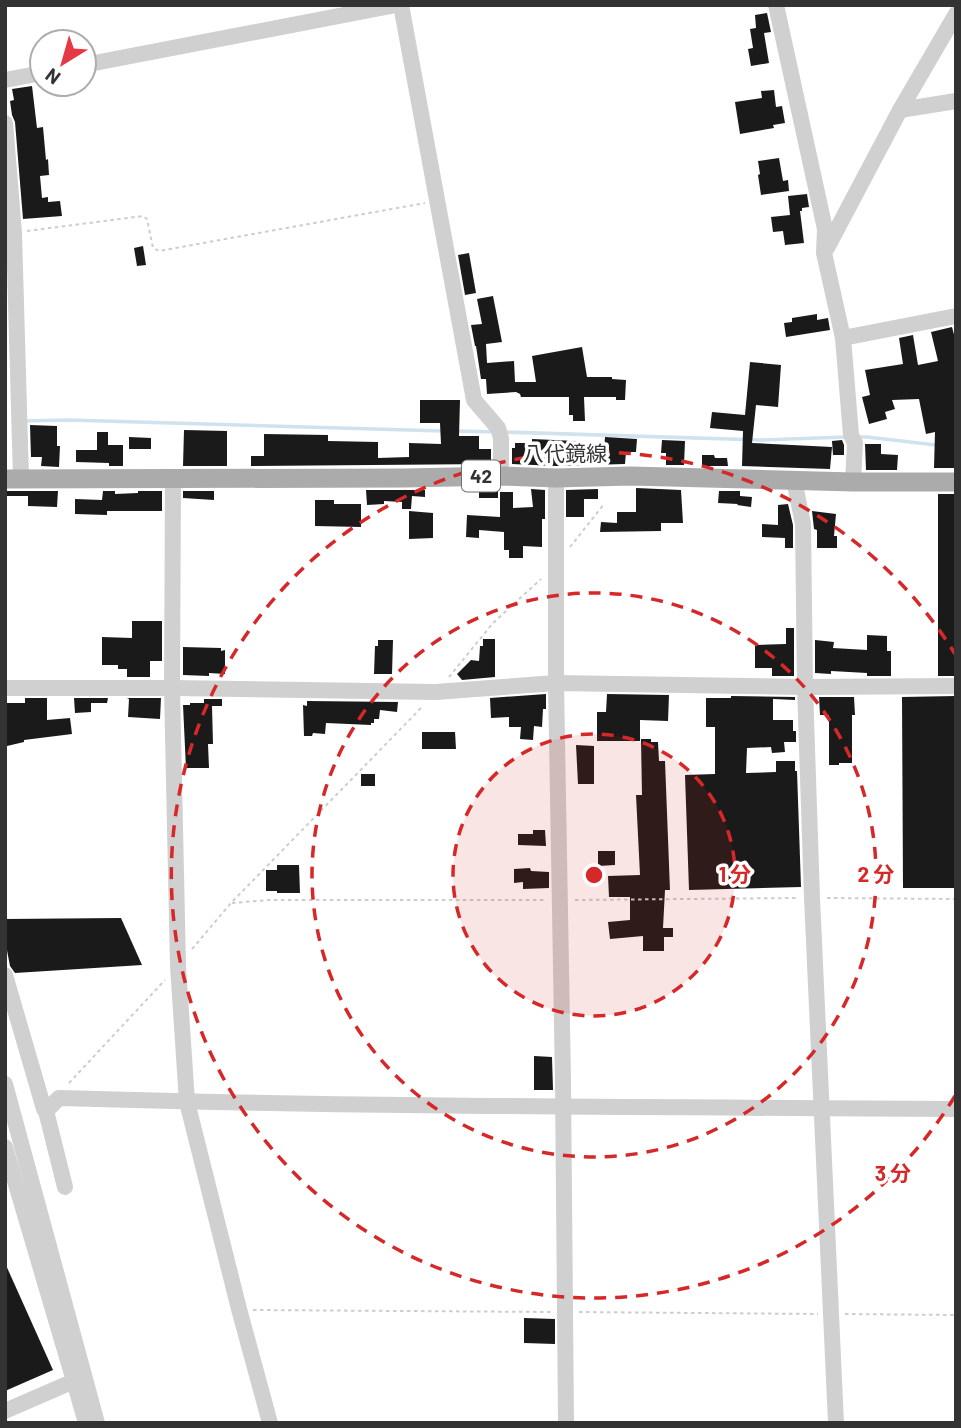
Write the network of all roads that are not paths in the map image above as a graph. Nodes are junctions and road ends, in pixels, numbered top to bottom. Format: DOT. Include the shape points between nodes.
graph roads {
  1 [pos="399,5"];
  2 [pos="776,5"];
  3 [pos="956,14"];
  4 [pos="98,62"];
  5 [pos="28,76"];
  6 [pos="5,80"];
  7 [pos="956,101"];
  8 [pos="900,110"];
  9 [pos="5,123"];
  10 [pos="824,253"];
  11 [pos="956,316"];
  12 [pos="843,338"];
  13 [pos="500,476"];
  14 [pos="556,478"];
  15 [pos="13,479"];
  16 [pos="173,479"];
  17 [pos="794,480"];
  18 [pos="853,482"];
  19 [pos="956,482"];
  20 [pos="556,683"];
  21 [pos="956,686"];
  22 [pos="805,687"];
  23 [pos="5,688"];
  24 [pos="172,688"];
  25 [pos="5,975"];
  26 [pos="5,1084"];
  27 [pos="187,1101"];
  28 [pos="563,1107"];
  29 [pos="44,1109"];
  30 [pos="823,1109"];
  31 [pos="956,1110"];
  32 [pos="14,1115"];
  33 [pos="5,1130"];
  34 [pos="7,1156"];
  35 [pos="65,1187"];
  36 [pos="74,1381"];
  37 [pos="5,1411"];
  38 [pos="86,1423"];
  39 [pos="97,1423"];
  40 [pos="270,1423"];
  41 [pos="566,1423"];
  42 [pos="836,1423"];
  1 -- 4 [label="street"];
  1 -- 13 [label="street" via="474,400 499,433"];
  2 -- 10 [label="street" via="825,229"];
  3 -- 8 [label="street"];
  5 -- 6 [label="street"];
  7 -- 8 [label="street"];
  8 -- 10 [label="street"];
  9 -- 15 [label="street" via="14,233 19,422"];
  10 -- 12 [label="street"];
  11 -- 12 [label="street"];
  12 -- 18 [label="street"];
  13 -- 14 [label="main road, 八代鏡線 / 42"];
  13 -- 16 [label="main road, 八代鏡線 / 42"];
  14 -- 17 [label="main road, 八代鏡線 / 42"];
  14 -- 20 [label="street"];
  15 -- 16 [label="main road, 八代鏡線 / 42"];
  16 -- 24 [label="street"];
  17 -- 18 [label="main road, 八代鏡線 / 42"];
  17 -- 22 [label="street" via="803,524"];
  18 -- 19 [label="main road, 八代鏡線 / 42"];
  20 -- 22 [label="street"];
  20 -- 24 [label="street" via="436,692"];
  20 -- 28 [label="street"];
  21 -- 22 [label="street"];
  22 -- 30 [label="street"];
  23 -- 24 [label="street"];
  24 -- 27 [label="street" via="178,966"];
  25 -- 29 [label="street"];
  26 -- 32 [label="street"];
  27 -- 28 [label="street"];
  27 -- 35 [label="street" via="59,1098 46,1111"];
  27 -- 40 [label="street"];
  28 -- 30 [label="street"];
  28 -- 41 [label="street"];
  30 -- 31 [label="street"];
  30 -- 42 [label="street"];
  32 -- 33 [label="street"];
  32 -- 39 [label="street"];
  34 -- 36 [label="street"];
  36 -- 37 [label="street"];
  36 -- 38 [label="street"];
}
